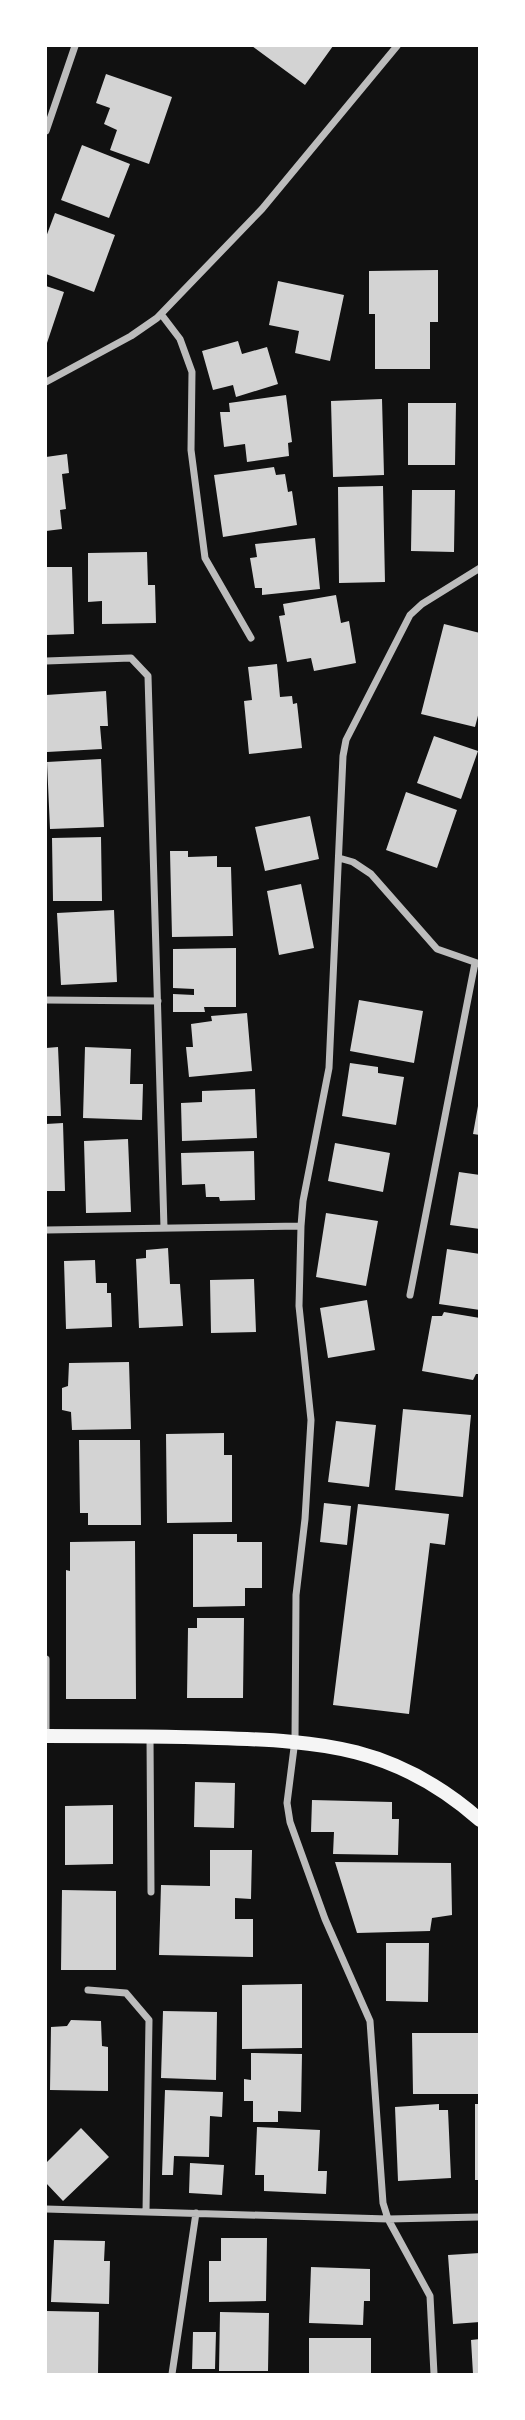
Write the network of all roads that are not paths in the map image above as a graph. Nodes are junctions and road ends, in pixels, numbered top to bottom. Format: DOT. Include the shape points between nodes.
graph roads {
  1 [pos="75,46"];
  2 [pos="397,46"];
  3 [pos="46,131"];
  4 [pos="161,314"];
  5 [pos="46,382"];
  6 [pos="480,568"];
  7 [pos="251,638"];
  8 [pos="46,661"];
  9 [pos="339,858"];
  10 [pos="477,963"];
  11 [pos="46,1000"];
  12 [pos="158,1001"];
  13 [pos="301,1226"];
  14 [pos="164,1228"];
  15 [pos="46,1230"];
  16 [pos="410,1295"];
  17 [pos="46,1659"];
  18 [pos="46,1735"];
  19 [pos="150,1736"];
  20 [pos="295,1740"];
  21 [pos="480,1820"];
  22 [pos="151,1892"];
  23 [pos="88,1990"];
  24 [pos="46,2209"];
  25 [pos="146,2212"];
  26 [pos="196,2213"];
  27 [pos="480,2217"];
  28 [pos="388,2219"];
  29 [pos="172,2375"];
  30 [pos="434,2375"];
  1 -- 3 [label="street"];
  2 -- 4 [label="street" via="262,209"];
  4 -- 5 [label="street" via="131,336"];
  4 -- 7 [label="street" via="180,339 192,372 191,450 205,558"];
  6 -- 9 [label="street" via="410,615 346,740"];
  8 -- 12 [label="street" via="131,658 148,676"];
  9 -- 10 [label="street" via="372,874 437,950"];
  9 -- 13 [label="street" via="329,1068"];
  10 -- 16 [label="street"];
  11 -- 12 [label="street"];
  12 -- 14 [label="street"];
  13 -- 14 [label="street"];
  13 -- 20 [label="street" via="299,1306 312,1420 296,1595"];
  14 -- 15 [label="street"];
  17 -- 18 [label="street"];
  18 -- 19 [label="main road"];
  19 -- 20 [label="main road"];
  19 -- 22 [label="street"];
  20 -- 21 [label="main road" via="353,1750 401,1768 446,1793"];
  20 -- 28 [label="street" via="288,1783 290,1822 325,1919 370,2021 383,2203"];
  23 -- 25 [label="street" via="126,1993 149,2020"];
  24 -- 25 [label="street"];
  25 -- 26 [label="street"];
  26 -- 28 [label="street"];
  26 -- 29 [label="street"];
  27 -- 28 [label="street"];
  28 -- 30 [label="street" via="430,2297"];
}
